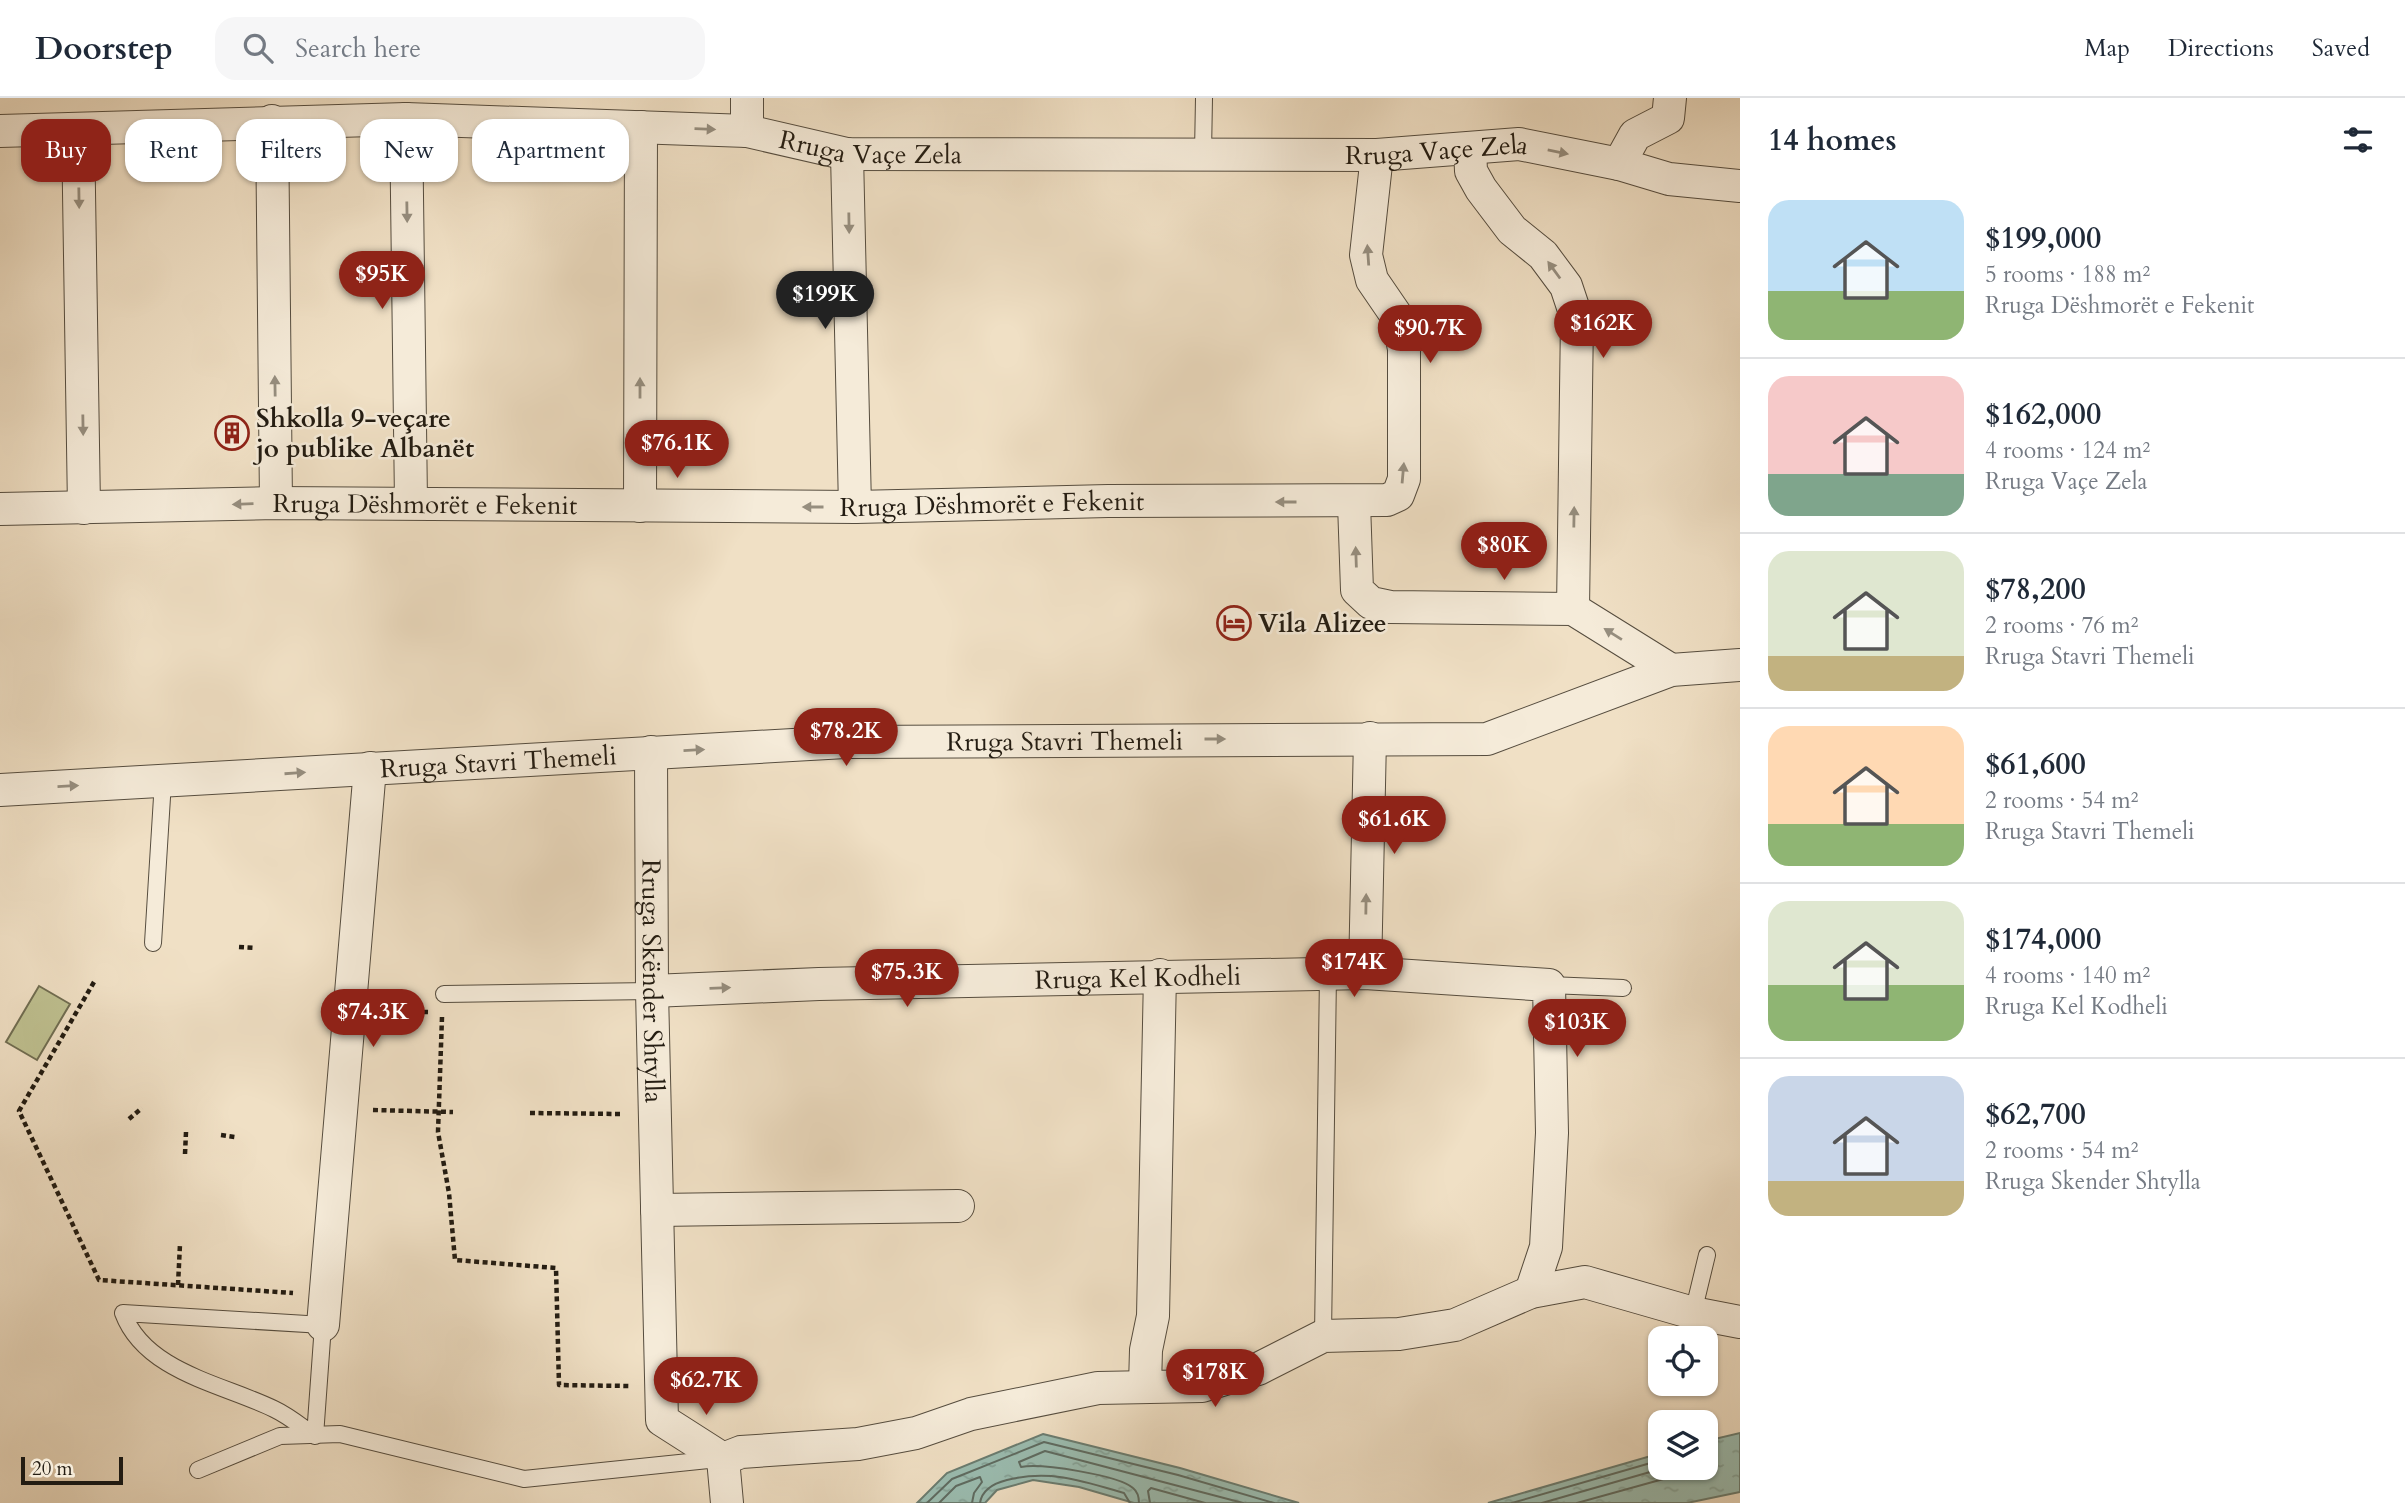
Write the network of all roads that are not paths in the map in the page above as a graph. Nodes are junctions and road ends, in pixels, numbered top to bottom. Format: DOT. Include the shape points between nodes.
graph roads {
  1 [pos="747,98"];
  2 [pos="1204,98"];
  3 [pos="1670,98"];
  4 [pos="458,121"];
  5 [pos="236,122"];
  6 [pos="641,127"];
  7 [pos="111,128"];
  8 [pos="21,130"];
  9 [pos="0,131"];
  10 [pos="747,131"];
  11 [pos="1480,146"];
  12 [pos="1203,153"];
  13 [pos="847,154"];
  14 [pos="1377,155"];
  15 [pos="1619,164"];
  16 [pos="79,182"];
  17 [pos="273,182"];
  18 [pos="407,182"];
  19 [pos="1740,186"];
  20 [pos="411,502"];
  21 [pos="276,503"];
  22 [pos="1354,503"];
  23 [pos="640,506"];
  24 [pos="855,507"];
  25 [pos="84,508"];
  26 [pos="0,509"];
  27 [pos="1573,609"];
  28 [pos="1740,665"];
  29 [pos="1671,670"];
  30 [pos="1370,738"];
  31 [pos="651,752"];
  32 [pos="370,768"];
  33 [pos="163,781"];
  34 [pos="0,790"];
  35 [pos="153,943"];
  36 [pos="1365,972"];
  37 [pos="1328,974"];
  38 [pos="1160,975"];
  39 [pos="1549,985"];
  40 [pos="1623,988"];
  41 [pos="652,991"];
  42 [pos="444,993"];
  43 [pos="958,1206"];
  44 [pos="657,1210"];
  45 [pos="1707,1255"];
  46 [pos="1531,1292"];
  47 [pos="325,1310"];
  48 [pos="1692,1313"];
  49 [pos="1740,1322"];
  50 [pos="1323,1336"];
  51 [pos="1145,1385"];
  52 [pos="315,1436"];
  53 [pos="723,1459"];
  54 [pos="198,1470"];
  55 [pos="727,1503"];
  1 -- 10 [label="street"];
  2 -- 12 [label="lane"];
  3 -- 15 [label="street" via="1668,118 1635,135"];
  4 -- 6 [label="street, Rruga Vaçe Zela"];
  5 -- 7 [label="street, Rruga Vaçe Zela"];
  6 -- 10 [label="street, Rruga Vaçe Zela, one-way"];
  23 -- 6 [label="street, one-way"];
  8 -- 9 [label="street, Rruga Vaçe Zela"];
  10 -- 13 [label="street, Rruga Vaçe Zela"];
  11 -- 14 [label="street, Rruga Vaçe Zela"];
  11 -- 15 [label="street, Rruga Vaçe Zela, one-way" via="1519,144"];
  27 -- 11 [label="street, one-way" via="1577,319 1566,286 1543,254 1512,230 1481,189 1471,171"];
  12 -- 13 [label="street, Rruga Vaçe Zela"];
  12 -- 14 [label="street, Rruga Vaçe Zela"];
  13 -- 24 [label="street, one-way"];
  22 -- 14 [label="street, Rruga Dëshmorët e Fekenit, one-way" via="1398,495 1404,479 1404,349 1398,317 1372,279 1366,255"];
  15 -- 19 [label="street, Rruga Vaçe Zela" via="1669,179"];
  16 -- 25 [label="street, one-way"];
  21 -- 17 [label="street, one-way"];
  18 -- 20 [label="street, one-way"];
  20 -- 21 [label="street, Rruga Dëshmorët e Fekenit"];
  20 -- 23 [label="street, Rruga Dëshmorët e Fekenit"];
  21 -- 25 [label="street, Rruga Dëshmorët e Fekenit, one-way"];
  22 -- 24 [label="street, Rruga Dëshmorët e Fekenit, one-way" via="1108,501"];
  27 -- 22 [label="street, one-way" via="1371,603 1357,590"];
  24 -- 23 [label="street, Rruga Dëshmorët e Fekenit, one-way"];
  25 -- 26 [label="street, Rruga Dëshmorët e Fekenit"];
  29 -- 27 [label="street, one-way"];
  28 -- 29 [label="street, Rruga Stavri Themeli"];
  29 -- 30 [label="street, Rruga Stavri Themeli" via="1488,740"];
  31 -- 30 [label="street, Rruga Stavri Themeli, one-way" via="933,740"];
  36 -- 30 [label="street, one-way"];
  31 -- 32 [label="street, Rruga Stavri Themeli"];
  31 -- 41 [label="street, Rruga Skënder Shtylla"];
  33 -- 32 [label="street, Rruga Stavri Themeli, one-way"];
  32 -- 47 [label="street"];
  34 -- 33 [label="street, Rruga Stavri Themeli, one-way"];
  33 -- 35 [label="lane"];
  36 -- 37 [label="street, Rruga Kel Kodheli"];
  36 -- 39 [label="street, Rruga Kel Kodheli"];
  37 -- 38 [label="street, Rruga Kel Kodheli"];
  37 -- 50 [label="lane"];
  41 -- 38 [label="street, Rruga Kel Kodheli, one-way"];
  38 -- 51 [label="street" via="1153,1303"];
  39 -- 40 [label="lane, Rruga Kel Kodheli"];
  39 -- 46 [label="street" via="1552,1133 1546,1247"];
  41 -- 42 [label="lane"];
  41 -- 44 [label="street, Rruga Skënder Shtylla"];
  43 -- 44 [label="street"];
  44 -- 53 [label="street, Rruga Skënder Shtylla" via="662,1420"];
  45 -- 48 [label="lane"];
  46 -- 48 [label="street" via="1585,1282"];
  46 -- 50 [label="street" via="1455,1325 1399,1334"];
  47 -- 52 [label="lane"];
  47 -- 52 [label="lane" via="123,1313 130,1333 156,1356 275,1409"];
  48 -- 49 [label="street"];
  50 -- 51 [label="street" via="1258,1369 1202,1386"];
  51 -- 53 [label="street" via="1034,1400 858,1444 741,1452"];
  52 -- 53 [label="lane" via="340,1434 524,1479"];
  52 -- 54 [label="lane" via="280,1436"];
  53 -- 55 [label="street"];
}
